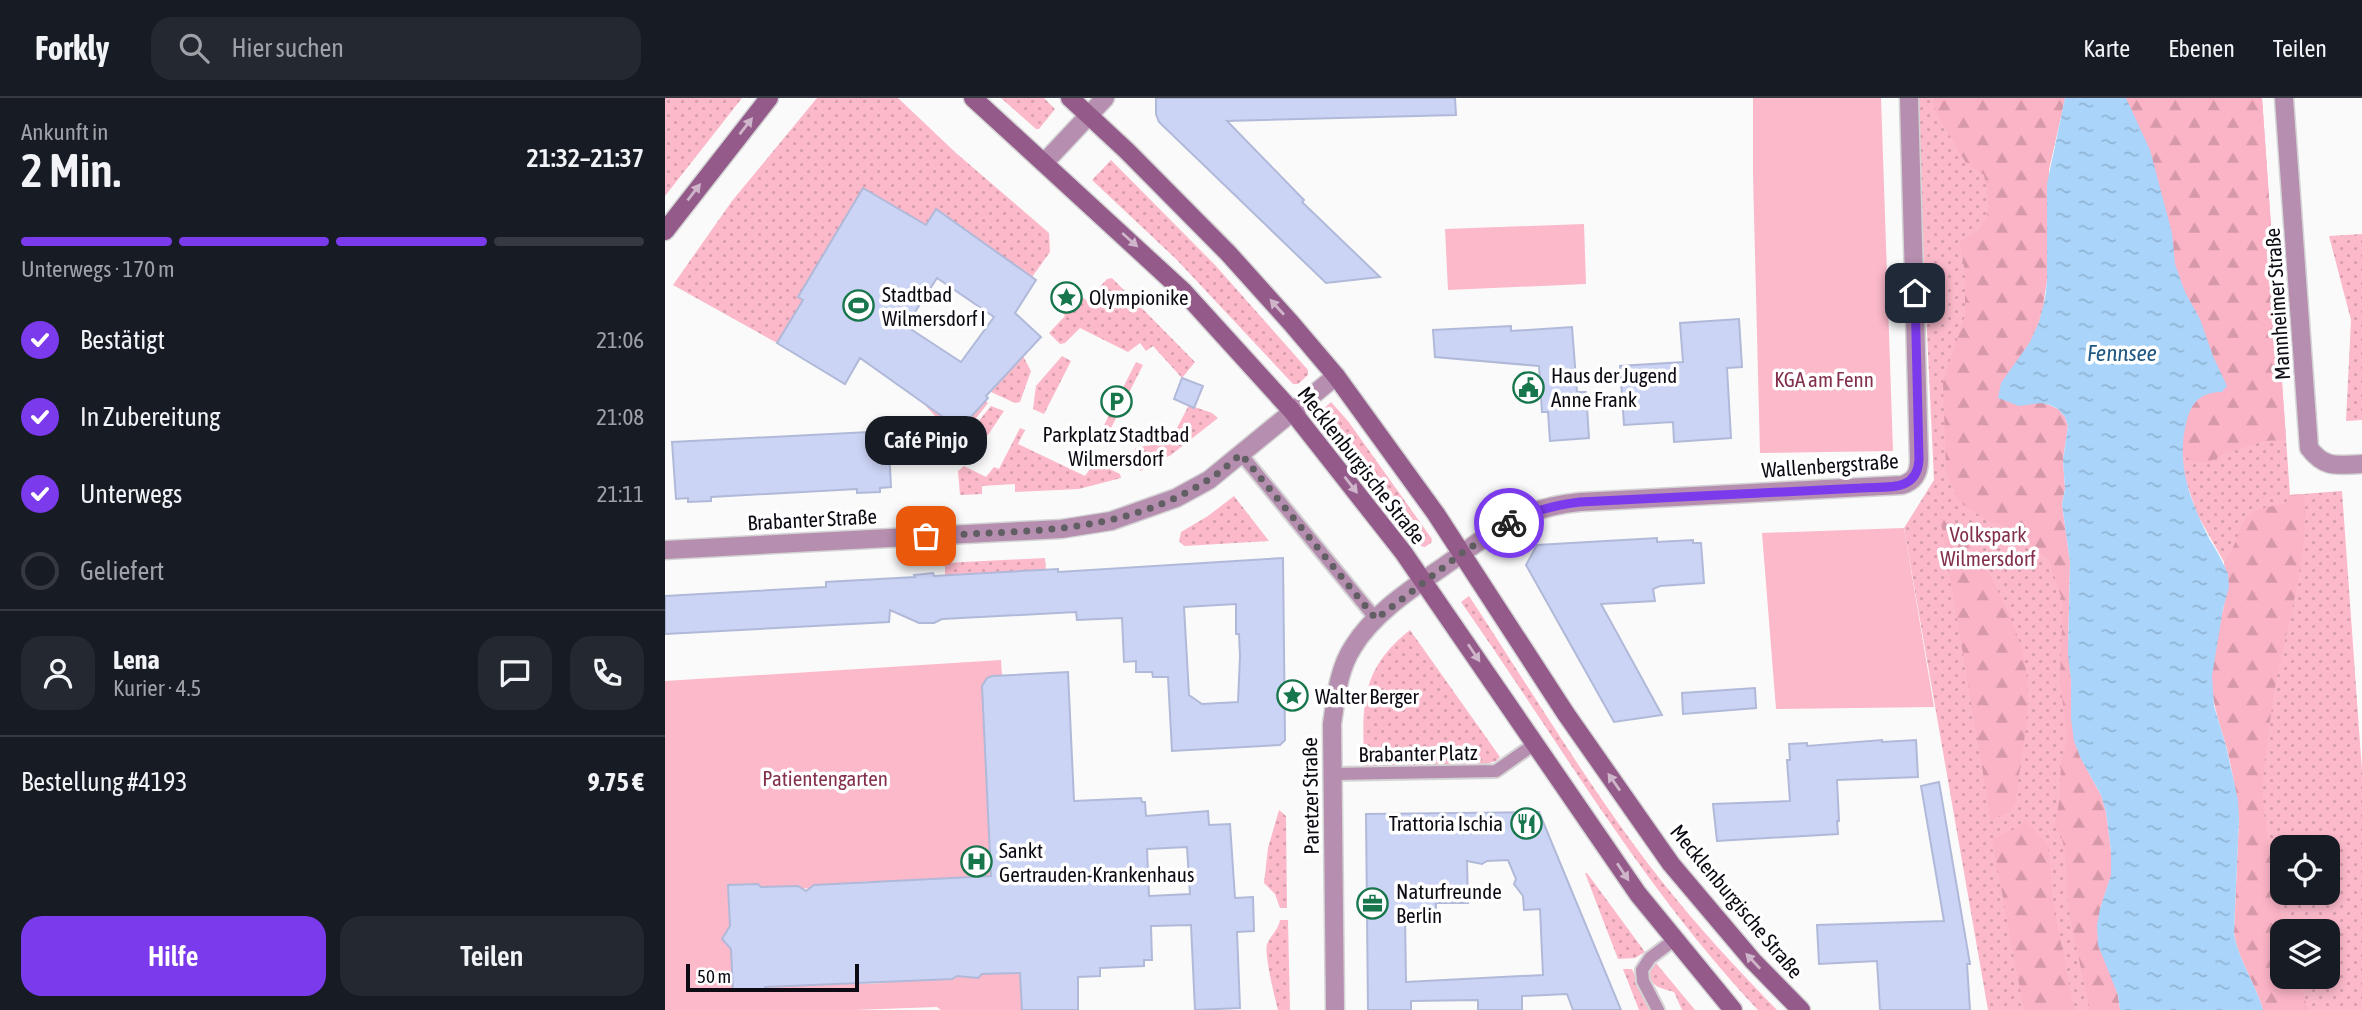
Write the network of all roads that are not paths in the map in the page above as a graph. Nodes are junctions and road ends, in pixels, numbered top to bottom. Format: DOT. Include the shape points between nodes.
graph roads {
  1 [pos="769,98"];
  2 [pos="974,98"];
  3 [pos="1070,98"];
  4 [pos="1105,98"];
  5 [pos="1909,98"];
  6 [pos="2284,98"];
  7 [pos="1089,116"];
  8 [pos="1044,163"];
  9 [pos="665,231"];
  10 [pos="1336,376"];
  11 [pos="1292,411"];
  12 [pos="1241,454"];
  13 [pos="2362,464"];
  14 [pos="665,550"];
  15 [pos="1462,553"];
  16 [pos="1424,581"];
  17 [pos="1376,619"];
  18 [pos="1536,743"];
  19 [pos="1333,774"];
  20 [pos="1674,940"];
  21 [pos="1335,1010"];
  22 [pos="1658,1010"];
  23 [pos="1733,1010"];
  24 [pos="1801,1010"];
  9 -- 1 [label="main road, one-way"];
  2 -- 8 [label="main road, Mecklenburgische Straße"];
  3 -- 7 [label="main road, Mecklenburgische Straße"];
  4 -- 7 [label="street"];
  5 -- 15 [label="street, Wallenbergstraße" via="1919,460 1910,482 1553,505 1525,515"];
  6 -- 13 [label="street, Mannheimer Straße" via="2309,448 2319,460 2332,465"];
  7 -- 8 [label="street"];
  10 -- 7 [label="main road, Mecklenburgische Straße, one-way" via="1228,253"];
  8 -- 11 [label="main road, Mecklenburgische Straße, one-way" via="1184,292"];
  10 -- 11 [label="street, Brabanter Straße"];
  10 -- 15 [label="main road, Mecklenburgische Straße"];
  11 -- 12 [label="street, Brabanter Straße"];
  11 -- 16 [label="main road, Mecklenburgische Straße, one-way"];
  12 -- 14 [label="street, Brabanter Straße" via="1209,480 1176,498 1111,521 1070,528"];
  12 -- 17 [label="lane"];
  15 -- 16 [label="street, Paretzer Straße"];
  24 -- 15 [label="main road, Mecklenburgische Straße, one-way" via="1671,864"];
  16 -- 17 [label="street, Paretzer Straße"];
  16 -- 18 [label="main road, Mecklenburgische Straße, one-way"];
  17 -- 19 [label="street, Paretzer Straße" via="1353,645 1336,690"];
  18 -- 19 [label="lane, Brabanter Platz" via="1496,771"];
  18 -- 20 [label="main road, Mecklenburgische Straße, one-way"];
  19 -- 21 [label="street, Paretzer Straße"];
  20 -- 22 [label="lane" via="1650,958 1642,971"];
  20 -- 23 [label="main road, Mecklenburgische Straße"];
}
